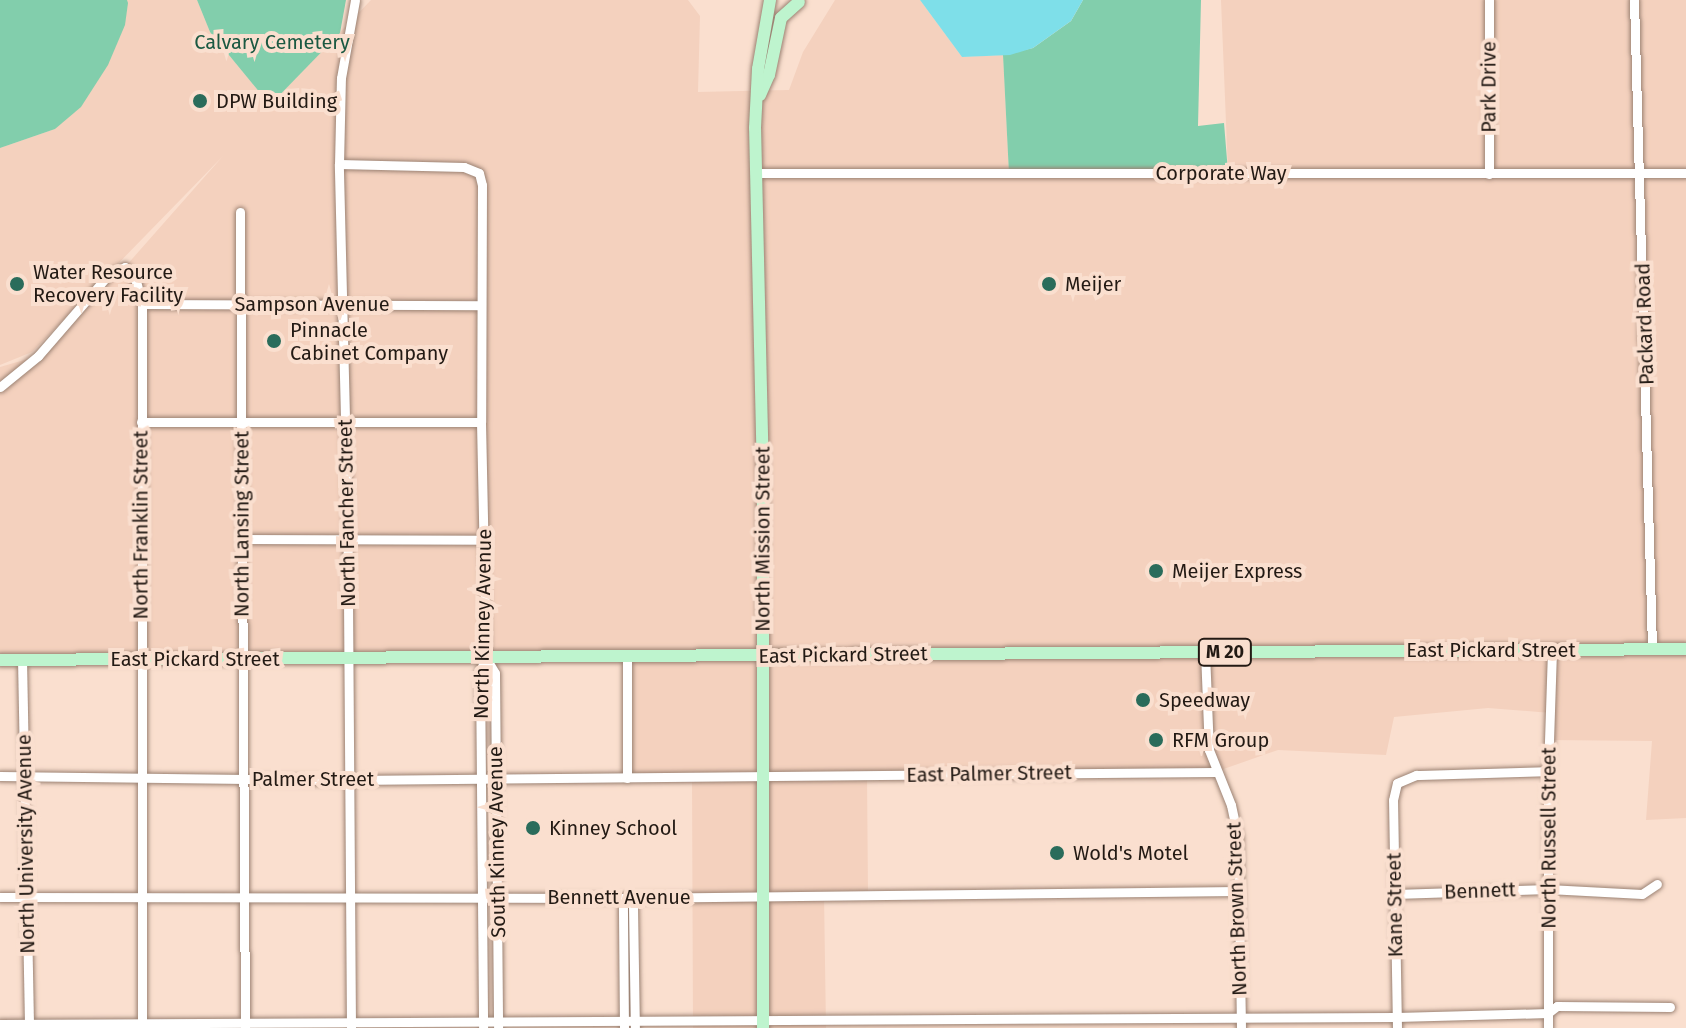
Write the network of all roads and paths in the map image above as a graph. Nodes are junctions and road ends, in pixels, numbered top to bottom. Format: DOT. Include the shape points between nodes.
graph roads {
  1 [pos="355,0"];
  2 [pos="770,0"];
  3 [pos="779,0"];
  4 [pos="1489,0"];
  5 [pos="1634,0"];
  6 [pos="801,1"];
  7 [pos="758,98"];
  8 [pos="339,164"];
  9 [pos="756,173"];
  10 [pos="1686,173"];
  11 [pos="1489,174"];
  12 [pos="1641,174"];
  13 [pos="240,212"];
  14 [pos="345,302"];
  15 [pos="142,304"];
  16 [pos="240,304"];
  17 [pos="481,305"];
  18 [pos="0,387"];
  19 [pos="141,422"];
  20 [pos="345,422"];
  21 [pos="481,422"];
  22 [pos="241,423"];
  23 [pos="242,539"];
  24 [pos="348,540"];
  25 [pos="485,540"];
  26 [pos="1552,649"];
  27 [pos="1652,649"];
  28 [pos="1686,649"];
  29 [pos="1205,652"];
  30 [pos="627,657"];
  31 [pos="763,657"];
  32 [pos="486,658"];
  33 [pos="22,659"];
  34 [pos="140,659"];
  35 [pos="243,659"];
  36 [pos="349,659"];
  37 [pos="0,660"];
  38 [pos="1548,771"];
  39 [pos="1215,772"];
  40 [pos="0,776"];
  41 [pos="25,776"];
  42 [pos="763,776"];
  43 [pos="141,777"];
  44 [pos="482,777"];
  45 [pos="497,778"];
  46 [pos="627,778"];
  47 [pos="242,779"];
  48 [pos="350,780"];
  49 [pos="1657,884"];
  50 [pos="1548,889"];
  51 [pos="1238,891"];
  52 [pos="1395,894"];
  53 [pos="761,895"];
  54 [pos="350,896"];
  55 [pos="498,896"];
  56 [pos="0,897"];
  57 [pos="28,897"];
  58 [pos="242,897"];
  59 [pos="481,897"];
  60 [pos="142,898"];
  61 [pos="627,898"];
  62 [pos="1670,1007"];
  63 [pos="1548,1013"];
  64 [pos="1241,1016"];
  65 [pos="1396,1017"];
  66 [pos="762,1023"];
  67 [pos="0,1024"];
  68 [pos="498,1024"];
  69 [pos="624,1024"];
  70 [pos="635,1024"];
  71 [pos="484,1025"];
  72 [pos="29,1026"];
  73 [pos="142,1026"];
  74 [pos="245,1026"];
  75 [pos="351,1026"];
  76 [pos="1241,1028"];
  77 [pos="1397,1028"];
  78 [pos="1548,1028"];
  1 -- 8 [label="street, North Fancher Street" via="341,78"];
  2 -- 7 [label="main road, North Mission Street"];
  3 -- 6 [label="main road, North Mission Street"];
  4 -- 11 [label="street, Park Drive"];
  5 -- 12 [label="street, Packard Road"];
  6 -- 7 [label="main road, North Mission Street" via="781,18 769,75"];
  7 -- 9 [label="main road, North Mission Street"];
  8 -- 14 [label="street, North Fancher Street"];
  8 -- 17 [label="street, North Kinney Avenue" via="464,167 479,173"];
  9 -- 11 [label="street, Corporate Way"];
  9 -- 31 [label="main road, North Mission Street"];
  10 -- 12 [label="street, Corporate Way"];
  11 -- 12 [label="street, Corporate Way"];
  12 -- 27 [label="street, Packard Road"];
  13 -- 16 [label="street, North Lansing Street"];
  14 -- 16 [label="street, Sampson Avenue"];
  14 -- 17 [label="street, Sampson Avenue"];
  14 -- 20 [label="street, North Fancher Street"];
  15 -- 16 [label="street, Sampson Avenue"];
  15 -- 18 [label="street, North Franklin Street" via="136,281 125,267 109,274 38,356"];
  15 -- 19 [label="street, North Franklin Street"];
  16 -- 22 [label="street, North Lansing Street"];
  17 -- 21 [label="street, North Kinney Avenue"];
  19 -- 22 [label="street"];
  19 -- 34 [label="street, North Franklin Street"];
  20 -- 21 [label="street"];
  20 -- 22 [label="street"];
  20 -- 24 [label="street, North Fancher Street"];
  21 -- 25 [label="street, North Kinney Avenue"];
  22 -- 23 [label="street, North Lansing Street"];
  23 -- 24 [label="street"];
  23 -- 35 [label="street, North Lansing Street"];
  24 -- 25 [label="street"];
  24 -- 36 [label="street, North Fancher Street"];
  25 -- 32 [label="street, North Kinney Avenue"];
  26 -- 27 [label="main road, East Pickard Street / M 20"];
  26 -- 29 [label="main road, East Pickard Street / M 20"];
  26 -- 38 [label="street, North Russell Street"];
  27 -- 28 [label="main road, East Pickard Street / M 20"];
  29 -- 31 [label="main road, East Pickard Street / M 20"];
  29 -- 39 [label="street, North Brown Street" via="1206,730"];
  30 -- 31 [label="main road, East Pickard Street"];
  30 -- 32 [label="main road, East Pickard Street"];
  30 -- 46 [label="street"];
  31 -- 42 [label="main road, North Mission Street"];
  32 -- 36 [label="main road, East Pickard Street"];
  32 -- 44 [label="street, North Kinney Avenue" via="480,671"];
  32 -- 45 [label="street, South Kinney Avenue" via="495,673"];
  33 -- 34 [label="main road, East Pickard Street"];
  33 -- 37 [label="main road, East Pickard Street"];
  33 -- 41 [label="street, North University Avenue"];
  34 -- 35 [label="main road, East Pickard Street"];
  34 -- 43 [label="street, North Franklin Street"];
  35 -- 36 [label="main road, East Pickard Street"];
  35 -- 47 [label="street, North Lansing Street"];
  36 -- 48 [label="street, North Fancher Street"];
  38 -- 50 [label="street, North Russell Street"];
  38 -- 52 [label="street, Kane Street" via="1416,775 1397,783"];
  39 -- 42 [label="street, East Palmer Street"];
  39 -- 51 [label="street, North Brown Street" via="1236,819"];
  40 -- 41 [label="street, Palmer Street"];
  41 -- 43 [label="street, Palmer Street"];
  41 -- 57 [label="street, North University Avenue"];
  42 -- 46 [label="street, East Palmer Street"];
  42 -- 53 [label="main road, North Mission Street"];
  43 -- 47 [label="street, Palmer Street"];
  43 -- 60 [label="street, North Franklin Street"];
  44 -- 45 [label="street, Palmer Street"];
  44 -- 48 [label="street, Palmer Street"];
  44 -- 59 [label="street, North Kinney Avenue"];
  45 -- 46 [label="street, Palmer Street"];
  45 -- 55 [label="street, South Kinney Avenue"];
  47 -- 48 [label="street, Palmer Street"];
  47 -- 58 [label="street, North Lansing Street"];
  48 -- 54 [label="street, North Fancher Street"];
  49 -- 50 [label="street, Bennett" via="1642,894"];
  50 -- 52 [label="street, Bennett"];
  50 -- 63 [label="street, North Russell Street"];
  51 -- 53 [label="street, Bennett Avenue"];
  51 -- 64 [label="street, North Brown Street"];
  52 -- 65 [label="street, Kane Street"];
  53 -- 61 [label="street, Bennett Avenue"];
  53 -- 66 [label="main road, North Mission Street"];
  54 -- 58 [label="street, Bennett Avenue"];
  54 -- 59 [label="street, Bennett Avenue"];
  54 -- 75 [label="street, North Fancher Street"];
  55 -- 59 [label="street, Bennett Avenue"];
  55 -- 61 [label="street, Bennett Avenue"];
  55 -- 68 [label="street, South Kinney Avenue"];
  56 -- 57 [label="street, Bennett Avenue"];
  57 -- 60 [label="street, Bennett Avenue"];
  57 -- 72 [label="street, North University Avenue"];
  58 -- 60 [label="street, Bennett Avenue"];
  58 -- 74 [label="street, North Lansing Street"];
  59 -- 71 [label="street, North Kinney Avenue"];
  60 -- 73 [label="street, North Franklin Street"];
  61 -- 69 [label="street"];
  61 -- 70 [label="street" via="633,906"];
  62 -- 63 [label="street" via="1557,1006"];
  63 -- 65 [label="street"];
  63 -- 78 [label="street, North Russell Street"];
  64 -- 65 [label="street"];
  64 -- 66 [label="street"];
  64 -- 76 [label="street, North Brown Street"];
  65 -- 77 [label="street, Kane Street"];
  66 -- 70 [label="street"];
  67 -- 72 [label="street"];
  68 -- 69 [label="street"];
  68 -- 71 [label="street"];
  69 -- 70 [label="street"];
  71 -- 75 [label="street"];
  72 -- 73 [label="street"];
  73 -- 74 [label="street"];
  74 -- 75 [label="street"];
}
